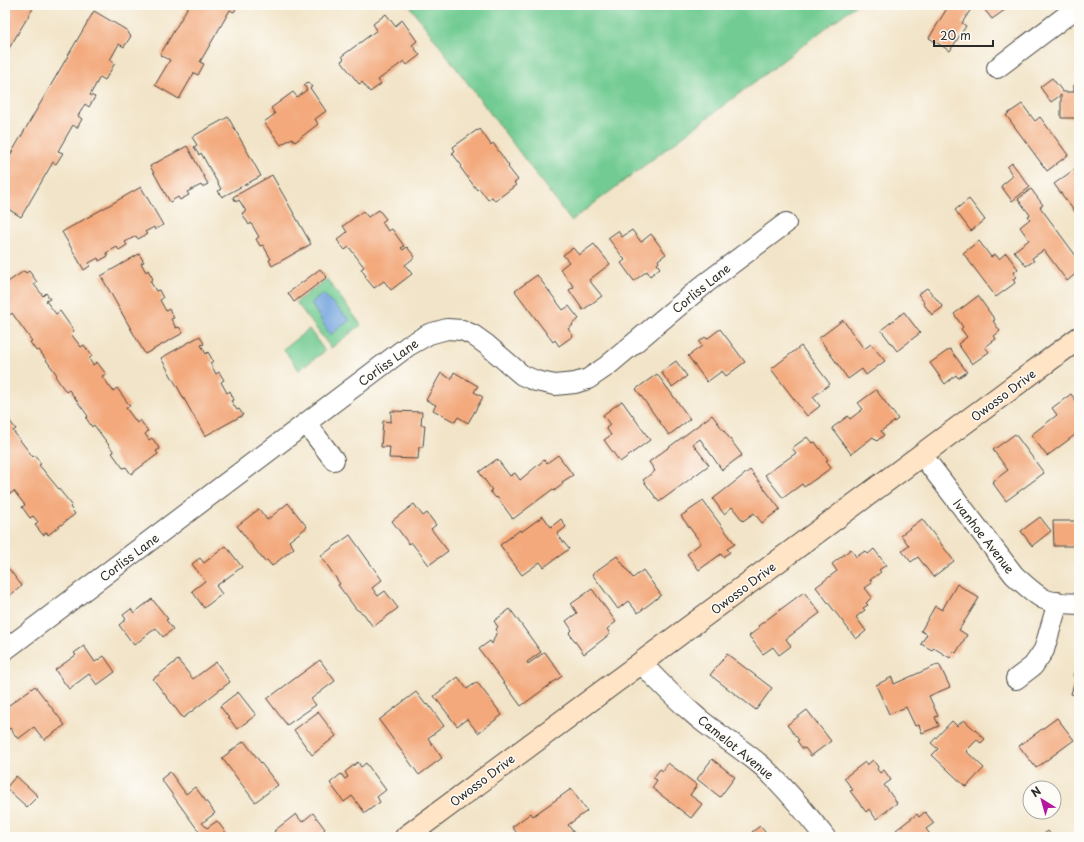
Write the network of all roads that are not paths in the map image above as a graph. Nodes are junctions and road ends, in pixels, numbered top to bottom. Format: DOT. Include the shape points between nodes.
graph roads {
  1 [pos="1079,6"];
  2 [pos="997,68"];
  3 [pos="786,223"];
  4 [pos="1079,338"];
  5 [pos="306,423"];
  6 [pos="922,455"];
  7 [pos="334,460"];
  8 [pos="1058,602"];
  9 [pos="1079,604"];
  10 [pos="5,650"];
  11 [pos="641,663"];
  12 [pos="1016,679"];
  13 [pos="406,837"];
  14 [pos="825,837"];
  1 -- 2 [label="street"];
  3 -- 5 [label="street, Corliss Lane" via="706,283 607,366 588,378 575,383 555,385 536,381 522,375 473,335 462,330 447,329 429,334 408,346"];
  4 -- 6 [label="street, Owosso Drive"];
  5 -- 7 [label="street"];
  5 -- 10 [label="street, Corliss Lane"];
  6 -- 8 [label="street, Ivanhoe Avenue" via="1014,575 1044,599"];
  6 -- 11 [label="street, Owosso Drive"];
  8 -- 9 [label="street, Ivanhoe Avenue"];
  8 -- 12 [label="street" via="1044,650 1033,666"];
  11 -- 13 [label="street, Owosso Drive"];
  11 -- 14 [label="street, Camelot Avenue" via="674,698 785,788"];
}
